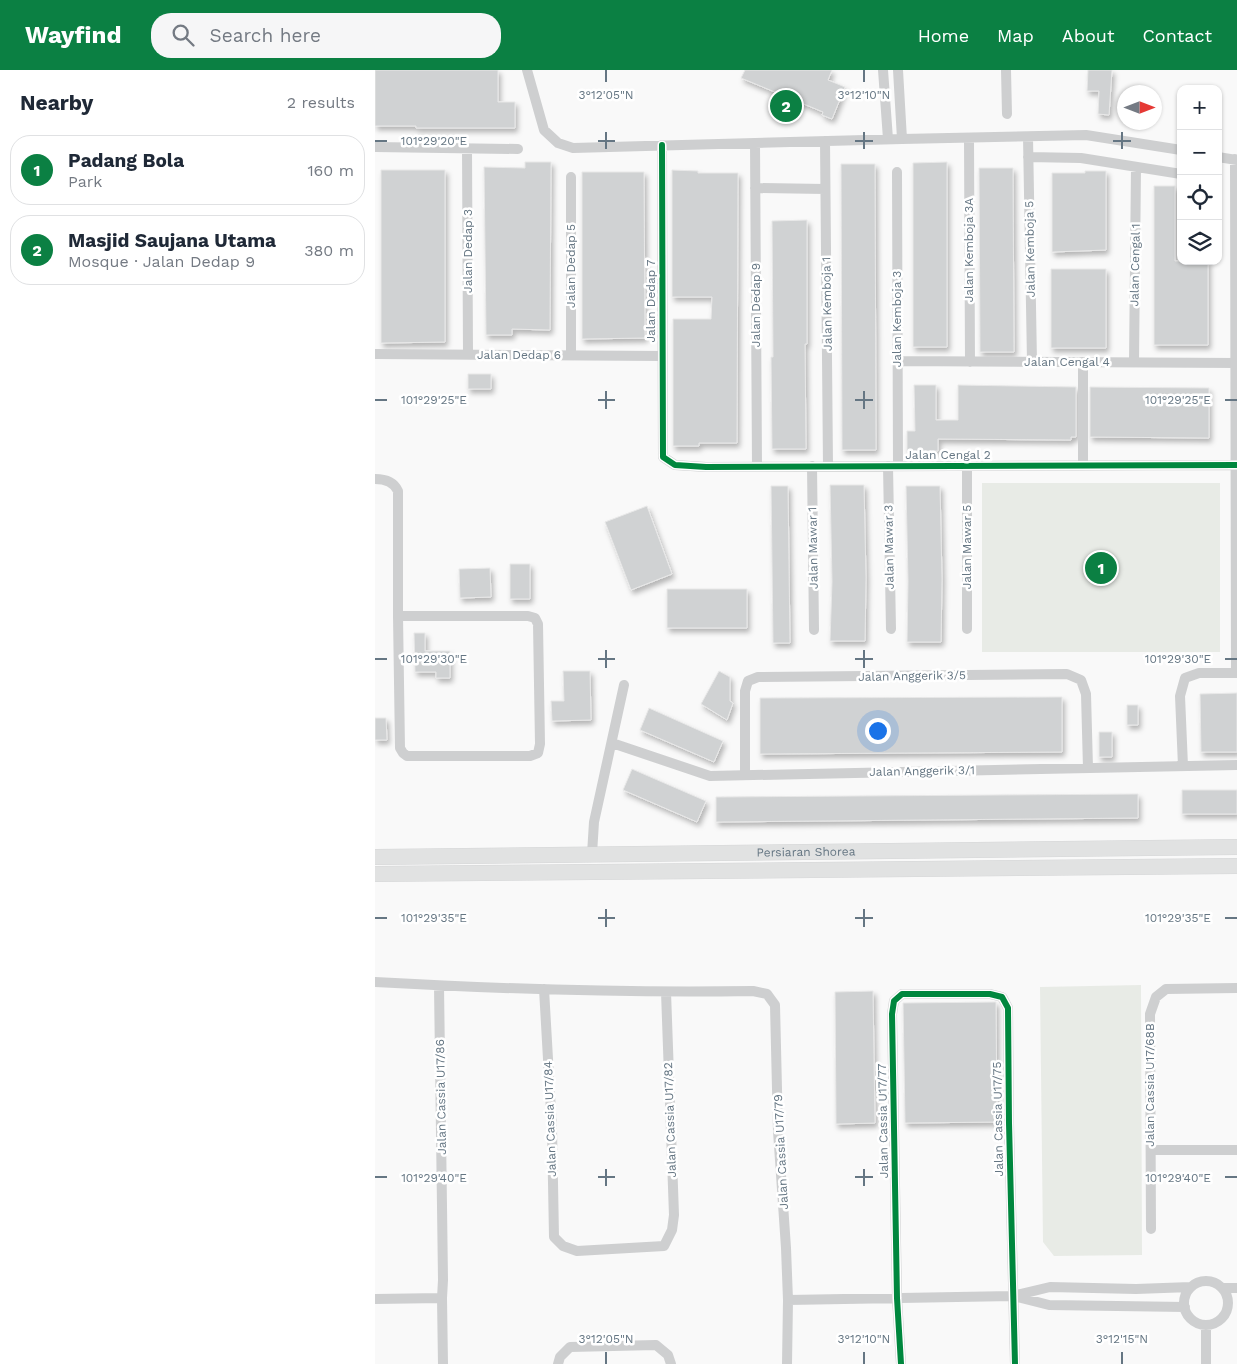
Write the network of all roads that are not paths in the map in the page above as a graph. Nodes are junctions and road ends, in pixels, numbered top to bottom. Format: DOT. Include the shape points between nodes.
graph roads {
  1 [pos="527,70"];
  2 [pos="883,70"];
  3 [pos="898,70"];
  4 [pos="1006,70"];
  5 [pos="1007,114"];
  6 [pos="1028,137"];
  7 [pos="902,138"];
  8 [pos="969,138"];
  9 [pos="888,139"];
  10 [pos="825,141"];
  11 [pos="755,143"];
  12 [pos="662,146"];
  13 [pos="375,147"];
  14 [pos="467,148"];
  15 [pos="518,149"];
  16 [pos="1177,149"];
  17 [pos="1028,157"];
  18 [pos="1222,157"];
  19 [pos="1236,159"];
  20 [pos="1136,167"];
  21 [pos="897,172"];
  22 [pos="1177,173"];
  23 [pos="571,177"];
  24 [pos="755,188"];
  25 [pos="825,190"];
  26 [pos="375,354"];
  27 [pos="468,354"];
  28 [pos="571,355"];
  29 [pos="663,356"];
  30 [pos="897,361"];
  31 [pos="970,362"];
  32 [pos="1031,362"];
  33 [pos="1083,362"];
  34 [pos="1134,362"];
  35 [pos="1235,363"];
  36 [pos="663,457"];
  37 [pos="1236,465"];
  38 [pos="757,466"];
  39 [pos="812,466"];
  40 [pos="828,466"];
  41 [pos="893,466"];
  42 [pos="967,466"];
  43 [pos="1083,466"];
  44 [pos="375,479"];
  45 [pos="1236,505"];
  46 [pos="397,616"];
  47 [pos="891,629"];
  48 [pos="967,629"];
  49 [pos="814,630"];
  50 [pos="1237,673"];
  51 [pos="624,686"];
  52 [pos="612,743"];
  53 [pos="1237,765"];
  54 [pos="1183,766"];
  55 [pos="1088,768"];
  56 [pos="745,774"];
  57 [pos="1237,847"];
  58 [pos="592,854"];
  59 [pos="375,857"];
  60 [pos="1237,866"];
  61 [pos="641,871"];
  62 [pos="539,872"];
  63 [pos="375,874"];
  64 [pos="375,982"];
  65 [pos="439,986"];
  66 [pos="1237,988"];
  67 [pos="544,989"];
  68 [pos="666,992"];
  69 [pos="949,994"];
  70 [pos="1151,1150"];
  71 [pos="1237,1150"];
  72 [pos="1151,1229"];
  73 [pos="664,1246"];
  74 [pos="1191,1287"];
  75 [pos="1222,1288"];
  76 [pos="1237,1288"];
  77 [pos="1013,1296"];
  78 [pos="442,1298"];
  79 [pos="897,1298"];
  80 [pos="375,1299"];
  81 [pos="788,1300"];
  82 [pos="1185,1307"];
  83 [pos="1225,1314"];
  84 [pos="1237,1314"];
  85 [pos="1206,1325"];
  86 [pos="443,1364"];
  87 [pos="558,1364"];
  88 [pos="671,1364"];
  89 [pos="787,1364"];
  90 [pos="901,1364"];
  91 [pos="1015,1364"];
  92 [pos="1206,1364"];
  1 -- 12 [label="street" via="544,130 558,143 573,148"];
  2 -- 9 [label="street"];
  3 -- 7 [label="street"];
  4 -- 5 [label="street"];
  6 -- 8 [label="street"];
  6 -- 16 [label="street" via="1096,136"];
  6 -- 17 [label="street, Jalan Kemboja 5"];
  7 -- 8 [label="street"];
  7 -- 9 [label="street"];
  8 -- 31 [label="street, Jalan Kemboja 3A"];
  9 -- 10 [label="street"];
  10 -- 11 [label="street"];
  10 -- 25 [label="street, Jalan Kemboja 1"];
  11 -- 12 [label="street"];
  11 -- 24 [label="street, Jalan Dedap 9"];
  12 -- 29 [label="street, Jalan Dedap 7"];
  13 -- 14 [label="street"];
  14 -- 15 [label="street"];
  14 -- 27 [label="street, Jalan Dedap 3"];
  17 -- 20 [label="street" via="1081,158"];
  17 -- 32 [label="street, Jalan Kemboja 5"];
  18 -- 19 [label="street"];
  19 -- 35 [label="street"];
  20 -- 22 [label="street"];
  20 -- 34 [label="street, Jalan Cengal 1"];
  21 -- 30 [label="street, Jalan Kemboja 3"];
  23 -- 28 [label="street, Jalan Dedap 5"];
  24 -- 25 [label="street"];
  24 -- 38 [label="street, Jalan Dedap 9"];
  25 -- 40 [label="street, Jalan Kemboja 1"];
  26 -- 27 [label="street, Jalan Dedap 6"];
  27 -- 28 [label="street, Jalan Dedap 6"];
  28 -- 29 [label="street, Jalan Dedap 6"];
  29 -- 36 [label="street, Jalan Dedap 7"];
  30 -- 31 [label="street, Jalan Cengal 4"];
  30 -- 41 [label="street, Jalan Kemboja 3"];
  31 -- 32 [label="street, Jalan Cengal 4"];
  32 -- 33 [label="street, Jalan Cengal 4"];
  33 -- 34 [label="street, Jalan Cengal 4"];
  33 -- 43 [label="street"];
  34 -- 35 [label="street, Jalan Cengal 4"];
  35 -- 37 [label="street"];
  36 -- 38 [label="street, Jalan Cengal 2" via="675,464"];
  37 -- 43 [label="street, Jalan Cengal 2"];
  37 -- 45 [label="street"];
  38 -- 39 [label="street, Jalan Cengal 2"];
  39 -- 40 [label="street, Jalan Cengal 2"];
  39 -- 49 [label="street, Jalan Mawar 1"];
  40 -- 41 [label="street, Jalan Cengal 2"];
  41 -- 42 [label="street, Jalan Cengal 2"];
  41 -- 47 [label="street, Jalan Mawar 3"];
  42 -- 43 [label="street, Jalan Cengal 2"];
  42 -- 48 [label="street, Jalan Mawar 5"];
  44 -- 46 [label="street" via="389,480 398,491"];
  45 -- 50 [label="street"];
  46 -- 46 [label="street" via="400,748 403,753 407,756 531,756 537,753 541,744 538,624 535,618"];
  50 -- 54 [label="street" via="1199,673 1185,678 1180,696"];
  51 -- 52 [label="street"];
  52 -- 56 [label="street, Jalan Anggerik 3/1" via="710,776"];
  52 -- 58 [label="street" via="594,822"];
  53 -- 54 [label="street, Jalan Anggerik 3/1"];
  54 -- 55 [label="street, Jalan Anggerik 3/1"];
  55 -- 56 [label="street, Jalan Anggerik 3/1"];
  55 -- 56 [label="street, Jalan Anggerik 3/5" via="1087,694 1081,680 1067,674 758,677 748,681 745,691"];
  57 -- 58 [label="main road, Persiaran Shorea"];
  58 -- 59 [label="main road, Persiaran Shorea"];
  58 -- 61 [label="main road" via="599,863"];
  58 -- 62 [label="main road" via="578,863"];
  60 -- 61 [label="main road, Persiaran Shorea"];
  61 -- 62 [label="main road, Persiaran Shorea"];
  62 -- 63 [label="main road, Persiaran Shorea"];
  64 -- 65 [label="street"];
  65 -- 67 [label="street"];
  65 -- 78 [label="street, Jalan Cassia U17/86"];
  66 -- 70 [label="street, Jalan Cassia U17/68B" via="1166,988 1155,996 1150,1014"];
  67 -- 68 [label="street"];
  67 -- 73 [label="street, Jalan Cassia U17/84" via="554,1237 563,1246 577,1251"];
  68 -- 73 [label="street, Jalan Cassia U17/82" via="674,1215 672,1230"];
  68 -- 81 [label="street, Jalan Cassia U17/79" via="753,991 767,994 775,1005 778,1130"];
  69 -- 77 [label="street, Jalan Cassia U17/75" via="990,994 1002,997 1008,1008"];
  69 -- 79 [label="street, Jalan Cassia U17/77" via="902,994 894,1001"];
  70 -- 71 [label="street"];
  70 -- 72 [label="street, Jalan Cassia U17/68B"];
  74 -- 75 [label="street" via="1203,1281"];
  74 -- 77 [label="street" via="1050,1287"];
  74 -- 82 [label="street"];
  75 -- 76 [label="street"];
  75 -- 83 [label="street" via="1228,1301"];
  77 -- 79 [label="street"];
  77 -- 82 [label="street" via="1049,1305"];
  77 -- 91 [label="street, Jalan Cassia U17/75"];
  78 -- 80 [label="street"];
  78 -- 86 [label="street, Jalan Cassia U17/86"];
  79 -- 81 [label="street"];
  79 -- 90 [label="street, Jalan Cassia U17/77"];
  81 -- 89 [label="street, Jalan Cassia U17/79"];
  82 -- 85 [label="street" via="1192,1320"];
  83 -- 84 [label="street"];
  83 -- 85 [label="street" via="1220,1320"];
  85 -- 92 [label="street"];
  87 -- 88 [label="street" via="570,1347 656,1345 668,1355"];
}
